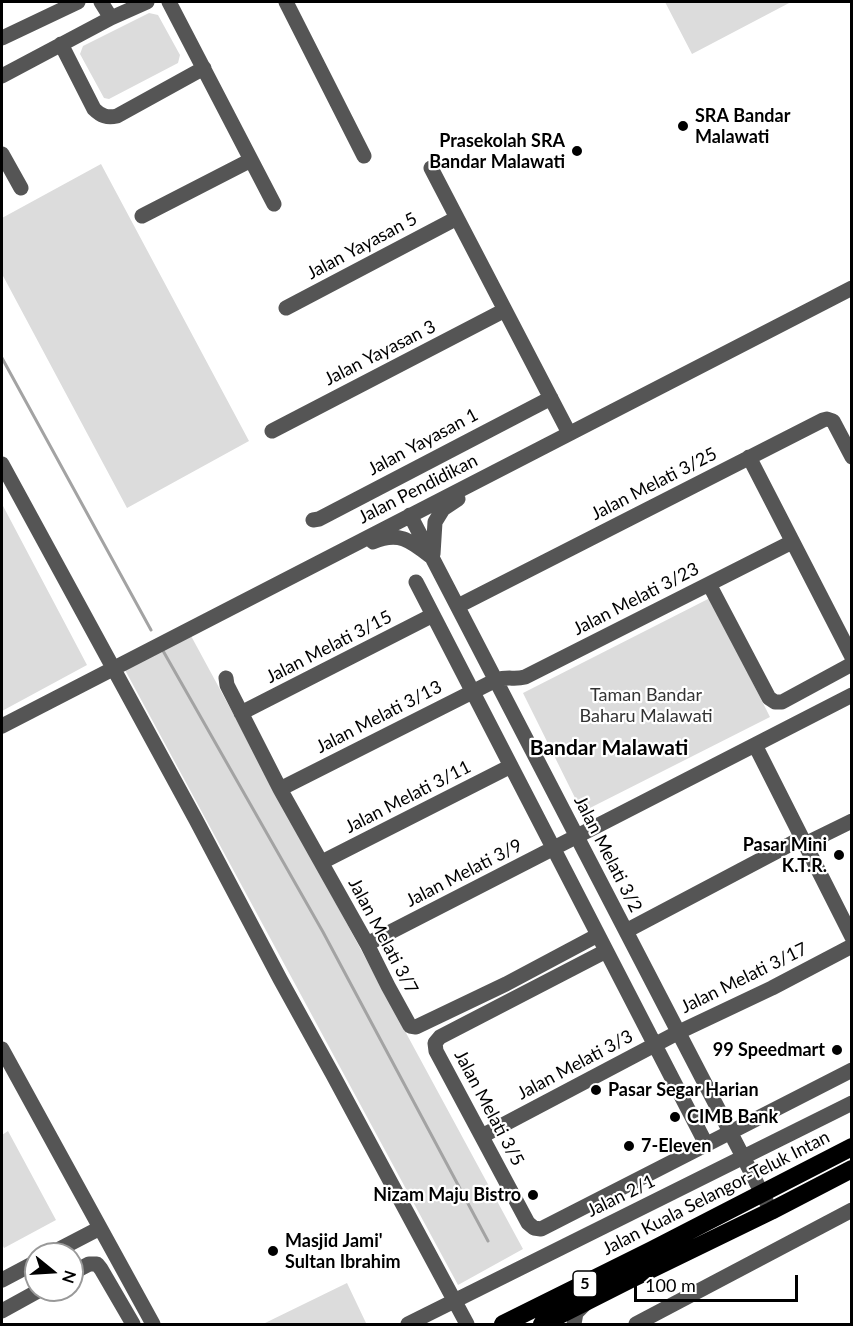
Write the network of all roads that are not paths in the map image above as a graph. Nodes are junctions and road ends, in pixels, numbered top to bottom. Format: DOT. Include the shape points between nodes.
graph roads {
  1 [pos="78,2"];
  2 [pos="101,2"];
  3 [pos="147,2"];
  4 [pos="169,2"];
  5 [pos="286,2"];
  6 [pos="111,18"];
  7 [pos="2,38"];
  8 [pos="61,44"];
  9 [pos="204,68"];
  10 [pos="2,76"];
  11 [pos="2,153"];
  12 [pos="364,156"];
  13 [pos="251,160"];
  14 [pos="431,168"];
  15 [pos="21,188"];
  16 [pos="274,204"];
  17 [pos="142,216"];
  18 [pos="457,218"];
  19 [pos="852,288"];
  20 [pos="286,308"];
  21 [pos="505,310"];
  22 [pos="551,398"];
  23 [pos="273,431"];
  24 [pos="569,433"];
  25 [pos="852,457"];
  26 [pos="749,458"];
  27 [pos="2,464"];
  28 [pos="494,472"];
  29 [pos="410,515"];
  30 [pos="313,520"];
  31 [pos="792,542"];
  32 [pos="336,553"];
  33 [pos="433,559"];
  34 [pos="416,582"];
  35 [pos="709,584"];
  36 [pos="458,606"];
  37 [pos="433,615"];
  38 [pos="852,657"];
  39 [pos="852,664"];
  40 [pos="112,669"];
  41 [pos="226,678"];
  42 [pos="496,680"];
  43 [pos="472,691"];
  44 [pos="852,695"];
  45 [pos="242,712"];
  46 [pos="2,726"];
  47 [pos="755,745"];
  48 [pos="511,766"];
  49 [pos="280,789"];
  50 [pos="852,821"];
  51 [pos="577,836"];
  52 [pos="803,841"];
  53 [pos="554,849"];
  54 [pos="322,862"];
  55 [pos="626,931"];
  56 [pos="598,935"];
  57 [pos="852,937"];
  58 [pos="367,944"];
  59 [pos="852,946"];
  60 [pos="606,951"];
  61 [pos="679,1032"];
  62 [pos="655,1045"];
  63 [pos="2,1049"];
  64 [pos="852,1070"];
  65 [pos="852,1103"];
  66 [pos="731,1132"];
  67 [pos="482,1136"];
  68 [pos="706,1144"];
  69 [pos="852,1147"];
  70 [pos="744,1156"];
  71 [pos="852,1169"];
  72 [pos="763,1193"];
  73 [pos="852,1210"];
  74 [pos="771,1211"];
  75 [pos="100,1228"];
  76 [pos="73,1242"];
  77 [pos="84,1267"];
  78 [pos="24,1268"];
  79 [pos="2,1280"];
  80 [pos="24,1299"];
  81 [pos="454,1301"];
  82 [pos="586,1303"];
  83 [pos="2,1311"];
  84 [pos="133,1324"];
  85 [pos="153,1324"];
  86 [pos="408,1324"];
  87 [pos="467,1324"];
  88 [pos="503,1324"];
  89 [pos="542,1324"];
  90 [pos="574,1324"];
  91 [pos="636,1324"];
  1 -- 7 [label="street"];
  2 -- 6 [label="street"];
  3 -- 6 [label="street"];
  4 -- 9 [label="street"];
  5 -- 12 [label="street"];
  6 -- 8 [label="street"];
  8 -- 9 [label="street" via="94,109 106,117 117,116"];
  8 -- 10 [label="street"];
  9 -- 13 [label="street"];
  11 -- 15 [label="street"];
  13 -- 16 [label="street"];
  13 -- 17 [label="street"];
  14 -- 18 [label="street"];
  18 -- 20 [label="street, Jalan Yayasan 5"];
  18 -- 21 [label="street"];
  19 -- 24 [label="street, Jalan Pendidikan"];
  21 -- 22 [label="street"];
  21 -- 23 [label="street, Jalan Yayasan 3"];
  22 -- 24 [label="street"];
  22 -- 30 [label="street, Jalan Yayasan 1"];
  24 -- 28 [label="street, Jalan Pendidikan"];
  25 -- 26 [label="street, Jalan Melati 3/25" via="833,421 827,419"];
  26 -- 31 [label="street"];
  26 -- 36 [label="street, Jalan Melati 3/25"];
  27 -- 40 [label="street"];
  28 -- 29 [label="street, Jalan Pendidikan"];
  28 -- 33 [label="street" via="438,516"];
  29 -- 32 [label="street, Jalan Pendidikan"];
  29 -- 33 [label="street, Jalan Melati 3/2"];
  31 -- 35 [label="street, Jalan Melati 3/23"];
  31 -- 38 [label="street"];
  32 -- 33 [label="street" via="399,537"];
  32 -- 40 [label="street, Jalan Pendidikan"];
  33 -- 36 [label="street, Jalan Melati 3/2"];
  34 -- 37 [label="street"];
  35 -- 39 [label="street" via="769,698 775,702 782,702"];
  35 -- 42 [label="street, Jalan Melati 3/23" via="525,677"];
  36 -- 42 [label="street, Jalan Melati 3/2"];
  37 -- 43 [label="street"];
  37 -- 45 [label="street, Jalan Melati 3/15"];
  40 -- 46 [label="street, Jalan Pendidikan"];
  40 -- 81 [label="street"];
  41 -- 45 [label="street, Jalan Melati 3/7"];
  42 -- 43 [label="street, Jalan Melati 3/13"];
  42 -- 51 [label="street, Jalan Melati 3/2"];
  43 -- 48 [label="street"];
  43 -- 49 [label="street, Jalan Melati 3/13"];
  44 -- 47 [label="street, Jalan Melati 3/9"];
  45 -- 49 [label="street, Jalan Melati 3/7"];
  47 -- 51 [label="street, Jalan Melati 3/9"];
  47 -- 52 [label="street"];
  48 -- 53 [label="street"];
  48 -- 54 [label="street, Jalan Melati 3/11"];
  49 -- 54 [label="street, Jalan Melati 3/7"];
  50 -- 52 [label="street"];
  51 -- 53 [label="street, Jalan Melati 3/9"];
  51 -- 55 [label="street, Jalan Melati 3/2"];
  52 -- 55 [label="street"];
  52 -- 57 [label="street"];
  53 -- 56 [label="street"];
  53 -- 58 [label="street, Jalan Melati 3/9"];
  54 -- 58 [label="street, Jalan Melati 3/7"];
  55 -- 61 [label="street, Jalan Melati 3/2"];
  56 -- 58 [label="street, Jalan Melati 3/7" via="413,1027"];
  56 -- 60 [label="street"];
  59 -- 61 [label="street, Jalan Melati 3/17"];
  60 -- 62 [label="street"];
  60 -- 67 [label="street, Jalan Melati 3/5" via="435,1043"];
  61 -- 62 [label="street, Jalan Melati 3/17"];
  61 -- 66 [label="street, Jalan Melati 3/2"];
  62 -- 67 [label="street, Jalan Melati 3/3"];
  62 -- 68 [label="street"];
  63 -- 75 [label="street"];
  64 -- 66 [label="street"];
  65 -- 70 [label="street, Jalan 2/1"];
  66 -- 68 [label="street"];
  66 -- 70 [label="street, Jalan Melati 3/2"];
  67 -- 68 [label="street, Jalan Melati 3/5" via="528,1223 542,1229"];
  69 -- 72 [label="highway, Jalan Kuala Selangor-Teluk Intan / 5"];
  70 -- 72 [label="street, Jalan Melati 3/2"];
  70 -- 81 [label="street, Jalan 2/1"];
  71 -- 74 [label="highway, 5"];
  72 -- 74 [label="street, Jalan Melati 3/2"];
  72 -- 88 [label="highway, Jalan Kuala Selangor-Teluk Intan / 5"];
  73 -- 91 [label="street"];
  74 -- 82 [label="highway, 5"];
  75 -- 76 [label="street"];
  75 -- 85 [label="street"];
  77 -- 84 [label="street" via="97,1264"];
  78 -- 79 [label="street"];
  80 -- 83 [label="street"];
  81 -- 86 [label="street, Jalan 2/1"];
  81 -- 87 [label="street"];
  82 -- 89 [label="highway, 5"];
  82 -- 90 [label="street" via="576,1313"];
}
